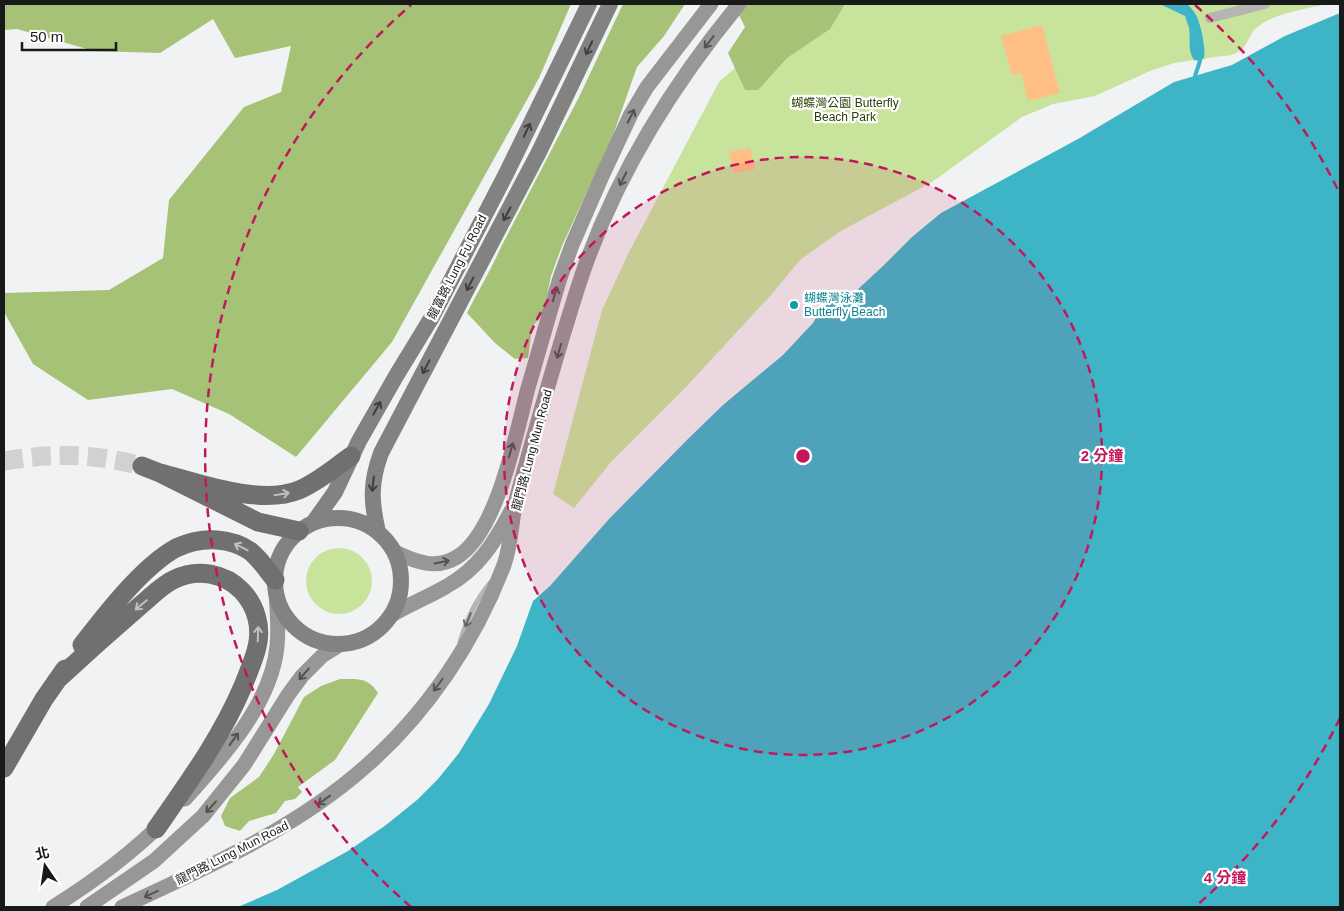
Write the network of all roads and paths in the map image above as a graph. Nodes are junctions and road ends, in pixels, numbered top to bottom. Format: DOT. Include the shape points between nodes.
graph roads {
  1 [pos="589,4"];
  2 [pos="610,4"];
  3 [pos="711,4"];
  4 [pos="739,4"];
  5 [pos="1265,4"];
  6 [pos="1210,18"];
  7 [pos="350,456"];
  8 [pos="142,466"];
  9 [pos="160,473"];
  10 [pos="516,502"];
  11 [pos="306,527"];
  12 [pos="378,532"];
  13 [pos="396,552"];
  14 [pos="275,586"];
  15 [pos="392,615"];
  16 [pos="342,644"];
  17 [pos="57,680"];
  18 [pos="4,768"];
  19 [pos="156,829"];
  20 [pos="53,907"];
  21 [pos="87,907"];
  22 [pos="122,907"];
  7 -- 1 [label="main road, 龍富路 Lung Fu Road, one-way" via="432,317"];
  2 -- 12 [label="main road, 龍富路 Lung Fu Road, one-way" via="539,152 381,453 372,488"];
  13 -- 3 [label="main road, 龍門路 Lung Mun Road, one-way" via="425,564 441,563 457,557 480,533 498,497 554,299 583,219 647,86"];
  4 -- 10 [label="main road, 龍門路 Lung Mun Road, one-way" via="679,82 653,122 607,210 574,298"];
  5 -- 6 [label="street"];
  9 -- 7 [label="highway, one-way" via="240,493 274,496 306,487"];
  7 -- 11 [label="main road, 龍富路 Lung Fu Road" via="334,492"];
  8 -- 9 [label="highway"];
  9 -- 11 [label="highway" via="253,520 270,526"];
  10 -- 15 [label="main road" via="494,541 472,568 448,586"];
  10 -- 22 [label="main road, 龍門路 Lung Mun Road, one-way" via="509,550 482,615 454,664 423,706 385,748 323,801 274,832"];
  11 -- 12 [label="main road" via="330,518 348,518"];
  11 -- 14 [label="main road, 龍富路 Lung Fu Road" via="285,546"];
  12 -- 13 [label="main road"];
  13 -- 15 [label="main road" via="402,588"];
  14 -- 16 [label="main road" via="280,610 288,621 301,632 323,642"];
  14 -- 17 [label="highway, one-way" via="256,557 234,543 203,540 176,548 157,562 110,610"];
  19 -- 14 [label="main road, 龍富路 Lung Fu Road, one-way" via="224,754 264,692 277,648 279,623"];
  15 -- 16 [label="main road" via="370,636"];
  16 -- 21 [label="main road, one-way" via="314,663 298,681 244,765 204,816 154,860"];
  17 -- 18 [label="highway"];
  19 -- 17 [label="highway, one-way" via="211,748 249,671 259,629 255,610 246,596 230,581 209,574 174,579"];
  19 -- 20 [label="main road, 龍富路 Lung Fu Road" via="102,875"];
}
